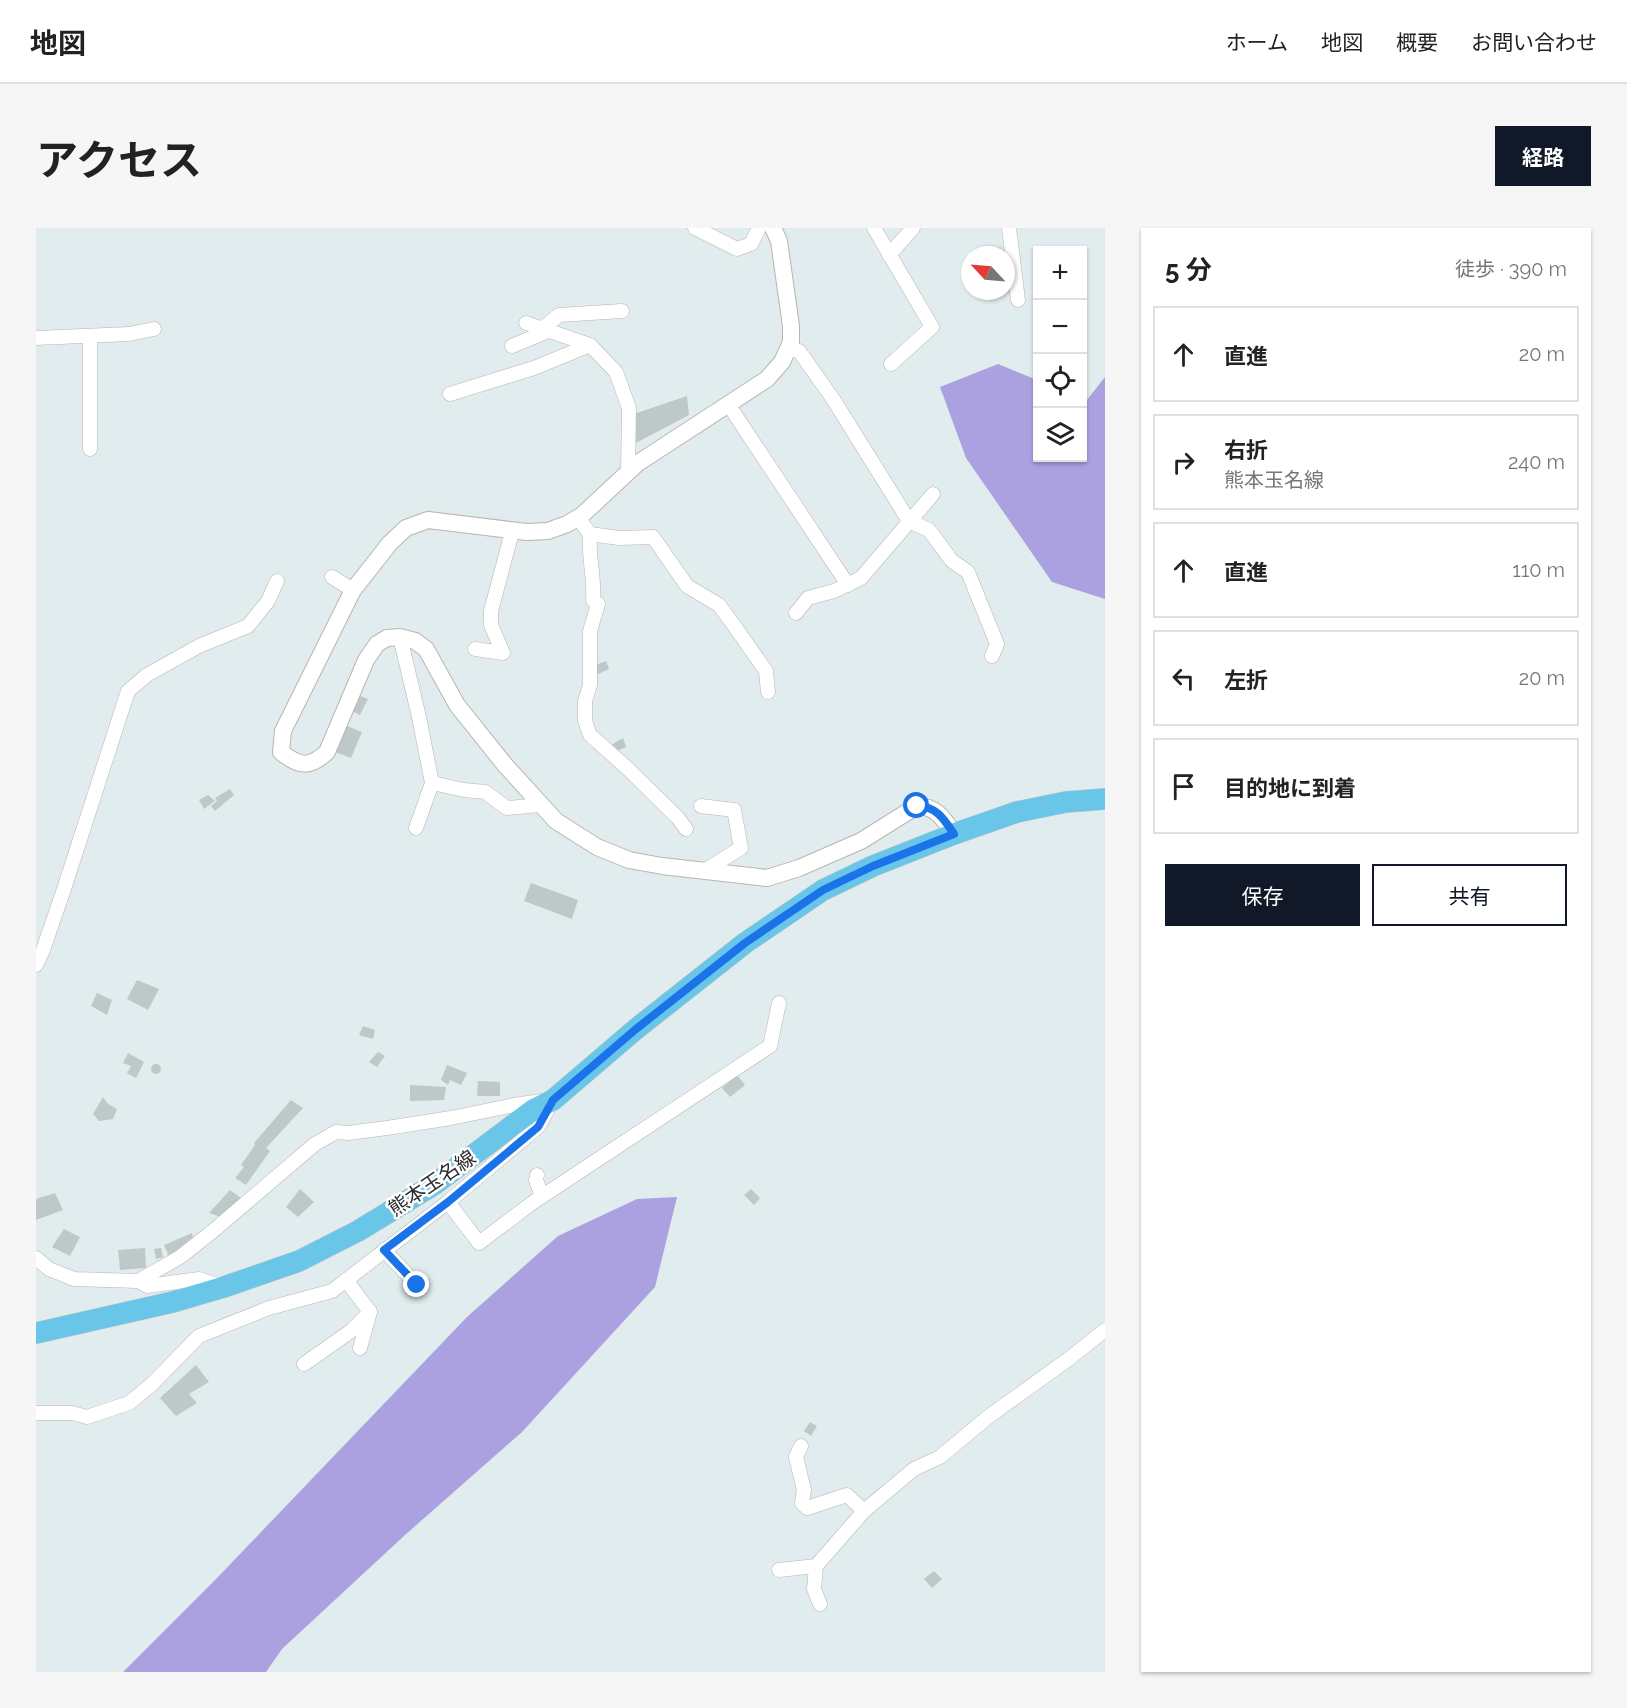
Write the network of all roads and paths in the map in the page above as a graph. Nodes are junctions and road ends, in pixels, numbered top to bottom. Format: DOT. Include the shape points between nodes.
graph roads {
  1 [pos="695,228"];
  2 [pos="759,228"];
  3 [pos="773,228"];
  4 [pos="873,228"];
  5 [pos="913,228"];
  6 [pos="1009,228"];
  7 [pos="889,255"];
  8 [pos="1018,300"];
  9 [pos="622,311"];
  10 [pos="526,323"];
  11 [pos="154,329"];
  12 [pos="545,330"];
  13 [pos="90,336"];
  14 [pos="36,338"];
  15 [pos="590,345"];
  16 [pos="512,346"];
  17 [pos="788,349"];
  18 [pos="891,364"];
  19 [pos="450,394"];
  20 [pos="728,404"];
  21 [pos="90,449"];
  22 [pos="628,472"];
  23 [pos="933,494"];
  24 [pos="578,518"];
  25 [pos="909,520"];
  26 [pos="512,532"];
  27 [pos="590,534"];
  28 [pos="332,577"];
  29 [pos="277,581"];
  30 [pos="848,585"];
  31 [pos="353,591"];
  32 [pos="796,613"];
  33 [pos="400,637"];
  34 [pos="475,650"];
  35 [pos="992,656"];
  36 [pos="768,692"];
  37 [pos="432,783"];
  38 [pos="1105,799"];
  39 [pos="540,805"];
  40 [pos="701,806"];
  41 [pos="416,828"];
  42 [pos="686,829"];
  43 [pos="954,834"];
  44 [pos="704,871"];
  45 [pos="36,965"];
  46 [pos="779,1004"];
  47 [pos="553,1100"];
  48 [pos="537,1175"];
  49 [pos="542,1196"];
  50 [pos="448,1202"];
  51 [pos="384,1250"];
  52 [pos="36,1258"];
  53 [pos="346,1280"];
  54 [pos="138,1281"];
  55 [pos="417,1285"];
  56 [pos="224,1287"];
  57 [pos="370,1312"];
  58 [pos="1105,1330"];
  59 [pos="36,1333"];
  60 [pos="360,1348"];
  61 [pos="304,1364"];
  62 [pos="36,1413"];
  63 [pos="801,1446"];
  64 [pos="864,1511"];
  65 [pos="816,1566"];
  66 [pos="779,1570"];
  67 [pos="820,1604"];
  1 -- 2 [label="street" via="737,249 751,244"];
  3 -- 17 [label="street" via="779,241 791,326"];
  4 -- 7 [label="street"];
  5 -- 7 [label="street"];
  6 -- 8 [label="street"];
  7 -- 18 [label="street" via="932,327"];
  9 -- 12 [label="street" via="559,315"];
  10 -- 12 [label="street"];
  11 -- 13 [label="street"];
  12 -- 15 [label="street"];
  12 -- 16 [label="street"];
  13 -- 14 [label="street"];
  13 -- 21 [label="street"];
  15 -- 19 [label="street" via="534,368"];
  15 -- 22 [label="street" via="616,372 629,408"];
  17 -- 20 [label="street" via="767,379"];
  17 -- 25 [label="street" via="799,351 833,399"];
  20 -- 22 [label="street"];
  20 -- 30 [label="street"];
  22 -- 24 [label="street"];
  23 -- 25 [label="street"];
  24 -- 26 [label="street" via="548,531"];
  24 -- 27 [label="street"];
  25 -- 30 [label="street" via="861,578"];
  25 -- 35 [label="street" via="929,530 952,561 968,572 997,644"];
  26 -- 31 [label="street" via="428,520 406,528"];
  26 -- 34 [label="street" via="491,611 491,625 502,653"];
  27 -- 36 [label="street" via="653,537 687,586 719,605 766,671"];
  27 -- 42 [label="street" via="593,600 598,603 590,631 585,721 590,735"];
  28 -- 31 [label="street"];
  29 -- 45 [label="street" via="268,601 248,626 199,646 147,675 128,691"];
  30 -- 32 [label="street" via="808,598"];
  31 -- 33 [label="street" via="283,731 281,752 305,765 327,752 366,660 377,644"];
  33 -- 37 [label="street"];
  33 -- 39 [label="street" via="426,649 457,705"];
  37 -- 39 [label="street" via="485,792 507,808"];
  37 -- 41 [label="street"];
  38 -- 43 [label="main road, 熊本玉名線" via="1017,812"];
  39 -- 44 [label="street" via="575,835 629,860"];
  40 -- 44 [label="street" via="734,810 741,848"];
  43 -- 44 [label="street" via="934,809 917,806 861,840 767,879"];
  43 -- 47 [label="main road, 熊本玉名線" via="823,890 745,943"];
  46 -- 49 [label="street" via="770,1046"];
  47 -- 50 [label="street" via="538,1127"];
  47 -- 54 [label="street" via="387,1128 336,1132 315,1144 180,1257"];
  47 -- 56 [label="main road, 熊本玉名線" via="533,1110 435,1184 358,1231 298,1261"];
  48 -- 49 [label="street"];
  49 -- 50 [label="street" via="479,1243"];
  50 -- 51 [label="street"];
  51 -- 53 [label="street"];
  51 -- 55 [label="street"];
  52 -- 54 [label="street" via="74,1279"];
  53 -- 57 [label="street"];
  53 -- 62 [label="street" via="332,1291 269,1308 199,1336 129,1403 87,1417"];
  54 -- 56 [label="street" via="147,1286 199,1279"];
  56 -- 59 [label="main road, 熊本玉名線"];
  57 -- 60 [label="street"];
  57 -- 61 [label="street" via="351,1331"];
  58 -- 64 [label="street" via="940,1457 914,1468"];
  63 -- 64 [label="street" via="796,1457 804,1490 802,1503 807,1508 846,1495"];
  64 -- 65 [label="street"];
  65 -- 66 [label="street"];
  65 -- 67 [label="street" via="814,1589"];
}
